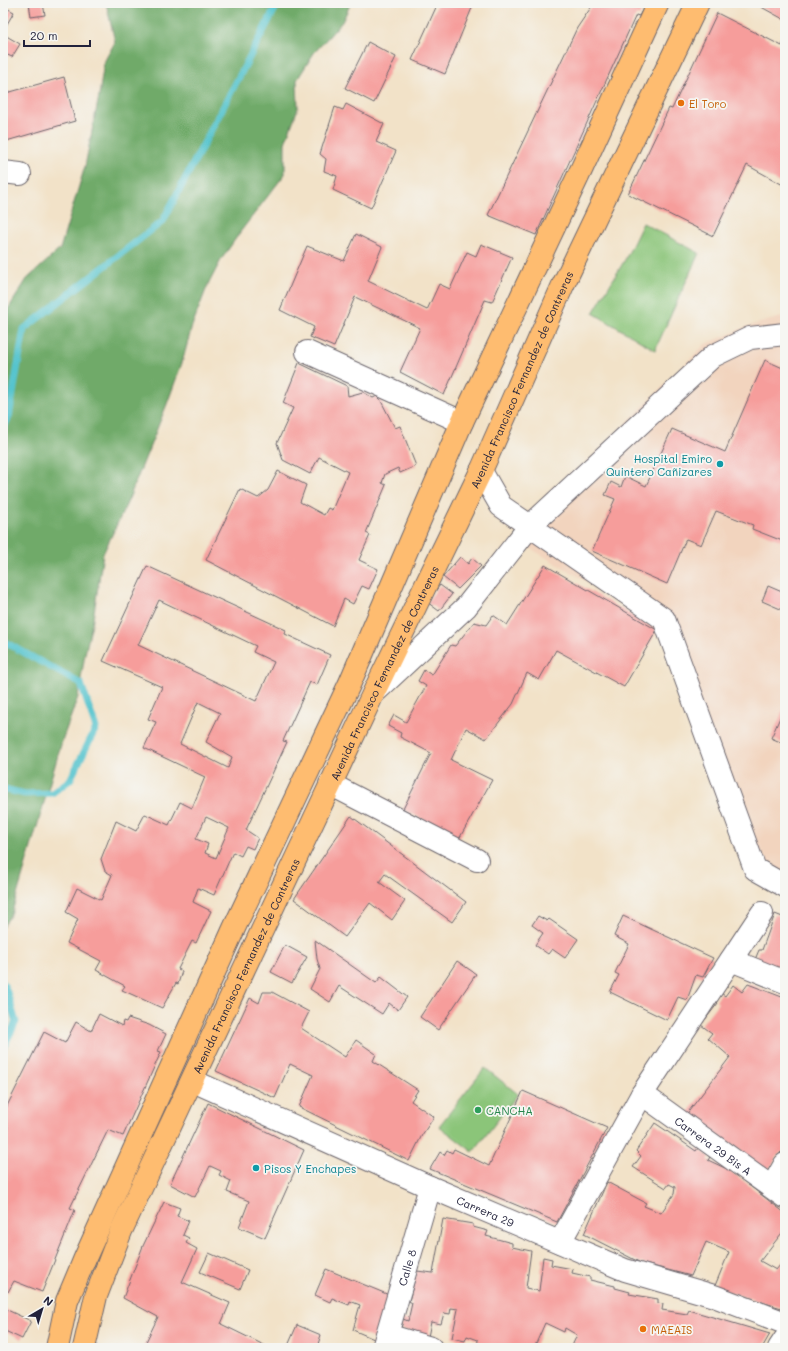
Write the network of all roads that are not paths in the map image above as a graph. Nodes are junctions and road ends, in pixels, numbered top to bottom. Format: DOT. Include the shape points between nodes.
graph roads {
  1 [pos="658,3"];
  2 [pos="698,3"];
  3 [pos="785,334"];
  4 [pos="307,352"];
  5 [pos="462,422"];
  6 [pos="481,471"];
  7 [pos="530,526"];
  8 [pos="373,694"];
  9 [pos="330,784"];
  10 [pos="477,860"];
  11 [pos="785,886"];
  12 [pos="762,913"];
  13 [pos="731,960"];
  14 [pos="785,982"];
  15 [pos="193,1081"];
  16 [pos="642,1094"];
  17 [pos="785,1164"];
  18 [pos="430,1187"];
  19 [pos="778,1192"];
  20 [pos="560,1242"];
  21 [pos="785,1323"];
  22 [pos="785,1339"];
  23 [pos="385,1342"];
  24 [pos="57,1348"];
  25 [pos="84,1348"];
  26 [pos="431,1348"];
  27 [pos="779,1348"];
  1 -- 5 [label="main road"];
  2 -- 6 [label="main road, Avenida Francisco Fernandez de Contreras" via="563,285"];
  3 -- 7 [label="street" via="750,338 713,356"];
  4 -- 5 [label="street"];
  5 -- 24 [label="main road" via="349,685 236,924 85,1258 67,1300"];
  6 -- 7 [label="street" via="501,506"];
  6 -- 8 [label="main road, Avenida Francisco Fernandez de Contreras"];
  7 -- 8 [label="street" via="466,607"];
  7 -- 11 [label="street" via="664,619 755,869"];
  8 -- 9 [label="main road, Avenida Francisco Fernandez de Contreras"];
  9 -- 10 [label="street"];
  9 -- 15 [label="main road, Avenida Francisco Fernandez de Contreras"];
  12 -- 13 [label="street"];
  13 -- 14 [label="street"];
  13 -- 16 [label="street"];
  15 -- 18 [label="street, Carrera 29"];
  15 -- 25 [label="main road, Avenida Francisco Fernandez de Contreras" via="121,1231 96,1296"];
  16 -- 19 [label="street, Carrera 29 Bis A"];
  16 -- 20 [label="street"];
  17 -- 19 [label="street"];
  18 -- 20 [label="street, Carrera 29"];
  18 -- 23 [label="street, Calle 8"];
  20 -- 21 [label="street, Carrera 29" via="625,1270 714,1296"];
  22 -- 27 [label="street"];
  23 -- 26 [label="street"];
}
